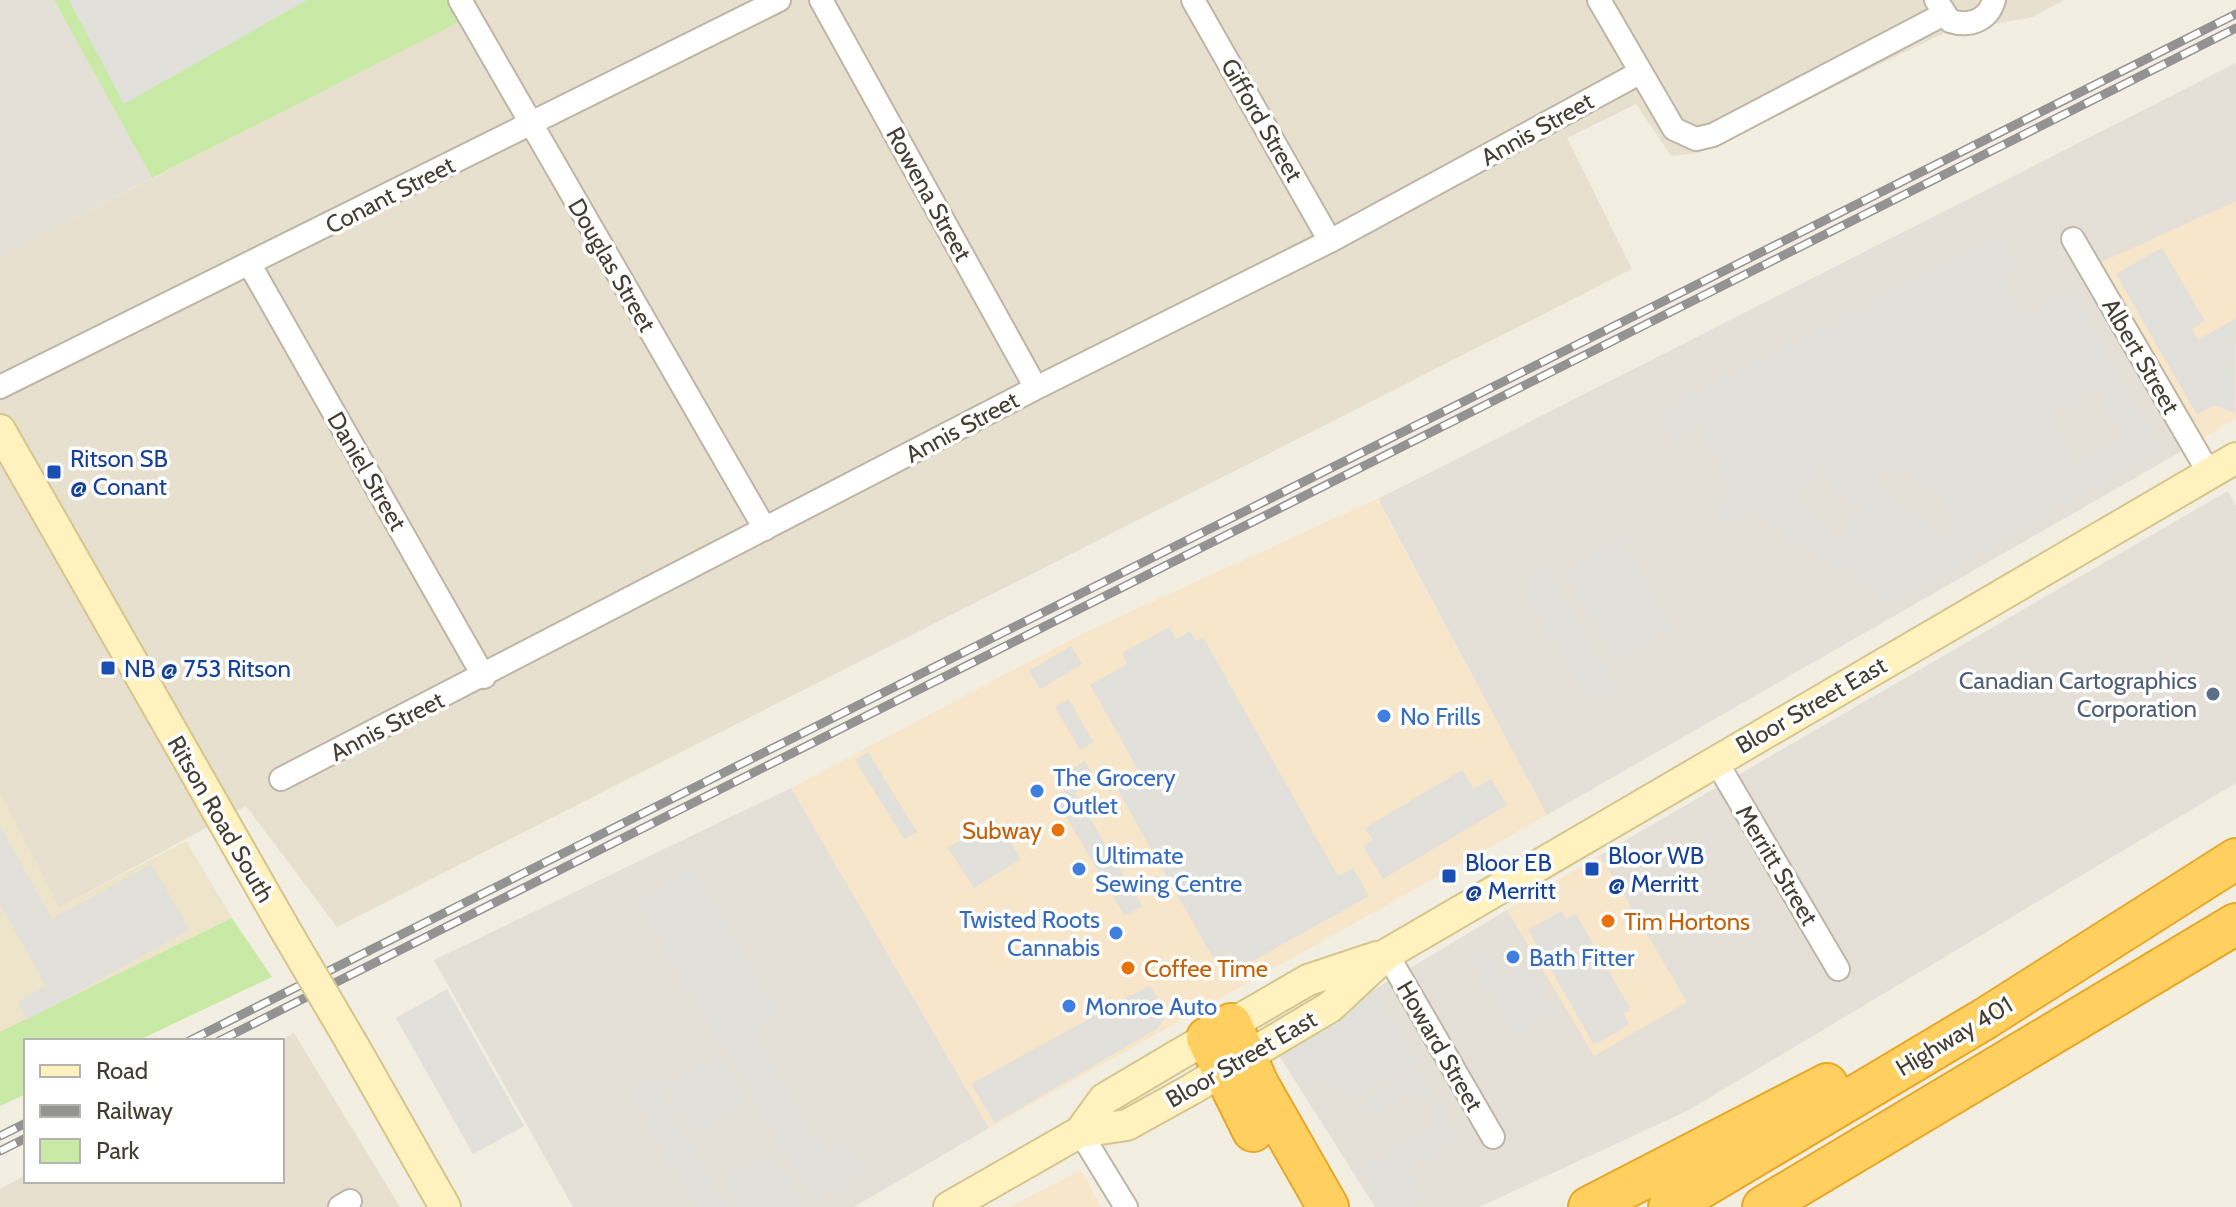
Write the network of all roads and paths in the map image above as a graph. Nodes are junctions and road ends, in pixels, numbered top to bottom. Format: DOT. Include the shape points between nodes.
graph roads {
  1 [pos="460,0"];
  2 [pos="779,0"];
  3 [pos="821,0"];
  4 [pos="1193,0"];
  5 [pos="1599,0"];
  6 [pos="1994,0"];
  7 [pos="1940,7"];
  8 [pos="1641,72"];
  9 [pos="531,124"];
  10 [pos="2073,239"];
  11 [pos="1330,241"];
  12 [pos="250,265"];
  13 [pos="0,387"];
  14 [pos="1036,388"];
  15 [pos="0,430"];
  16 [pos="2236,458"];
  17 [pos="2209,473"];
  18 [pos="765,529"];
  19 [pos="484,677"];
  20 [pos="1716,761"];
  21 [pos="281,779"];
  22 [pos="2236,859"];
  23 [pos="2236,924"];
  24 [pos="1387,954"];
  25 [pos="1838,969"];
  26 [pos="1986,1018"];
  27 [pos="1226,1048"];
  28 [pos="1951,1096"];
  29 [pos="1080,1132"];
  30 [pos="1493,1137"];
  31 [pos="445,1207"];
  32 [pos="949,1207"];
  33 [pos="1126,1207"];
  34 [pos="1297,1207"];
  35 [pos="1328,1207"];
  36 [pos="1589,1207"];
  37 [pos="1669,1207"];
  38 [pos="1763,1207"];
  39 [pos="1798,1207"];
  1 -- 9 [label="street, Douglas Street"];
  2 -- 9 [label="street, Conant Street"];
  3 -- 14 [label="street, Rowena Street"];
  4 -- 11 [label="street, Gifford Street"];
  5 -- 8 [label="street"];
  6 -- 7 [label="street" via="1987,15 1969,24 1950,21"];
  7 -- 8 [label="street" via="1713,135 1696,139 1674,129"];
  8 -- 11 [label="street, Annis Street"];
  9 -- 12 [label="street, Conant Street"];
  9 -- 18 [label="street, Douglas Street"];
  10 -- 17 [label="street, Albert Street"];
  11 -- 14 [label="street, Annis Street"];
  12 -- 13 [label="street, Conant Street"];
  12 -- 19 [label="street, Daniel Street"];
  14 -- 18 [label="street, Annis Street"];
  15 -- 31 [label="main road, Ritson Road South, bridge"];
  16 -- 17 [label="main road, Bloor Street East"];
  17 -- 20 [label="main road, Bloor Street East"];
  18 -- 19 [label="street, Annis Street"];
  19 -- 21 [label="street, Annis Street"];
  20 -- 24 [label="main road, Bloor Street East"];
  20 -- 25 [label="street, Merritt Street"];
  22 -- 26 [label="highway, Highway 401"];
  23 -- 28 [label="highway, Highway 401"];
  24 -- 27 [label="main road, Bloor Street East" via="1330,1007"];
  24 -- 30 [label="street, Howard Street"];
  26 -- 36 [label="highway" via="1837,1079"];
  26 -- 37 [label="highway, Highway 401"];
  27 -- 29 [label="main road, Bloor Street East" via="1127,1125"];
  27 -- 34 [label="highway"];
  27 -- 35 [label="highway"];
  28 -- 38 [label="highway, Highway 401"];
  28 -- 39 [label="highway"];
  29 -- 32 [label="main road, Bloor Street East"];
  29 -- 33 [label="street"];
}
